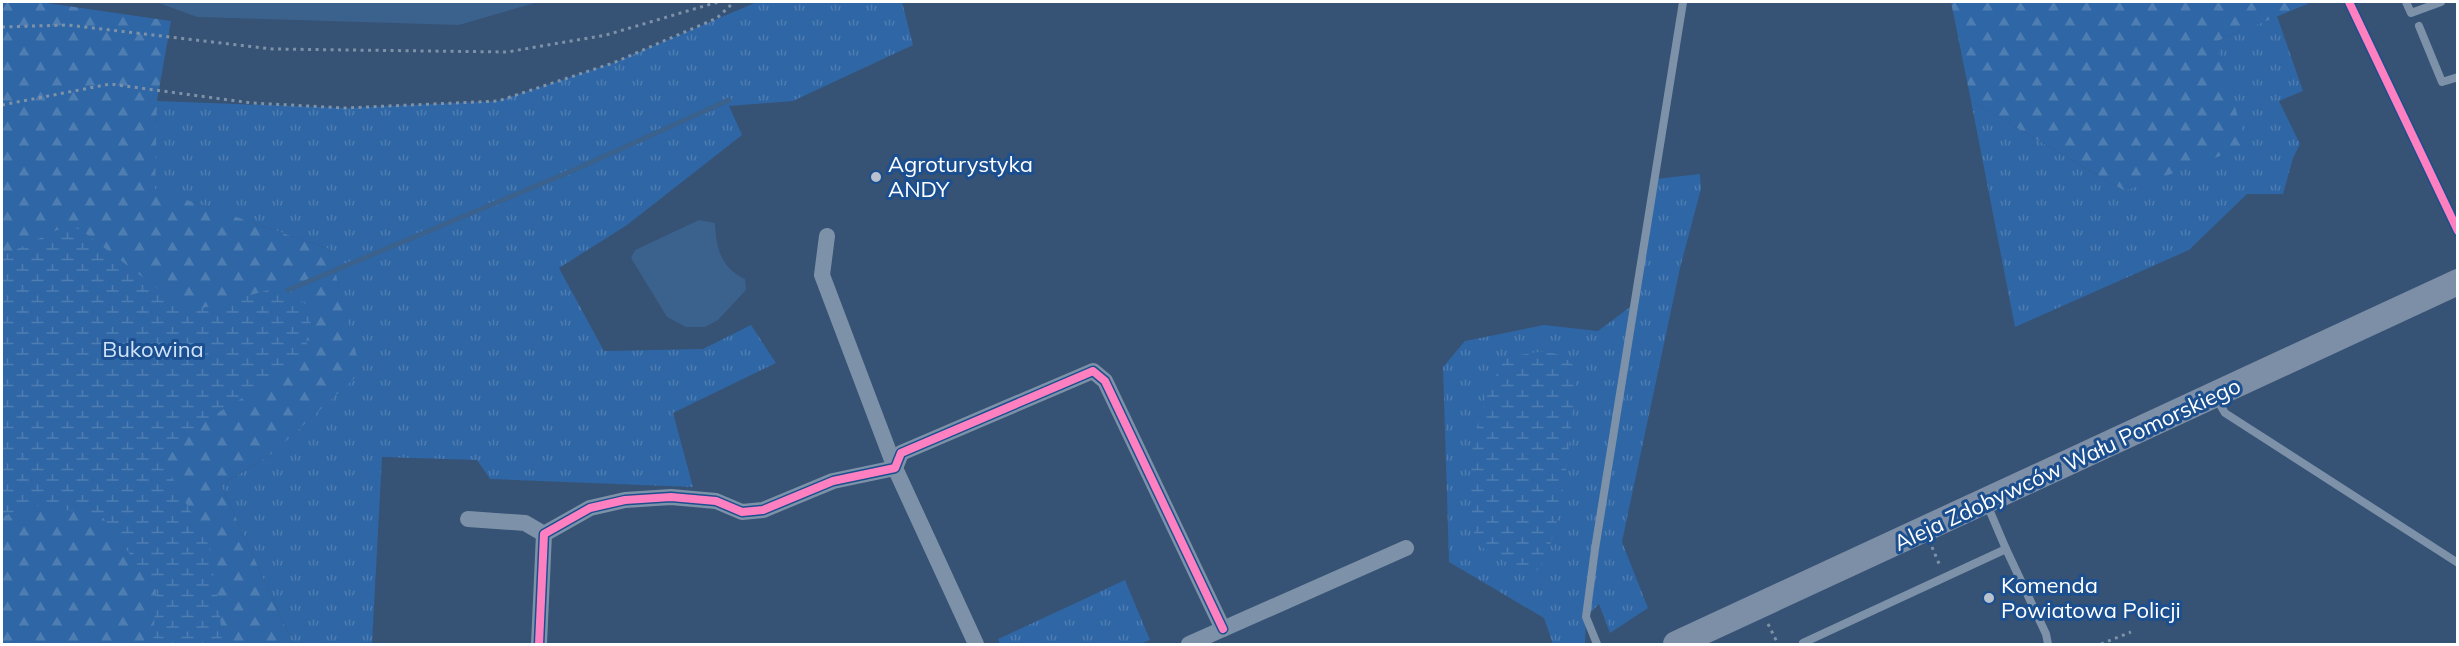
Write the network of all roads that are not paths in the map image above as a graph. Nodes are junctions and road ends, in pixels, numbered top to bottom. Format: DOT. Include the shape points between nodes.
graph roads {
  1 [pos="1683,2"];
  2 [pos="2406,2"];
  3 [pos="2441,2"];
  4 [pos="2419,26"];
  5 [pos="2457,77"];
  6 [pos="827,237"];
  7 [pos="2457,282"];
  8 [pos="2215,395"];
  9 [pos="895,468"];
  10 [pos="1986,502"];
  11 [pos="468,519"];
  12 [pos="544,534"];
  13 [pos="1406,548"];
  14 [pos="2006,549"];
  15 [pos="2457,563"];
  16 [pos="1223,629"];
  17 [pos="1803,643"];
  18 [pos="539,645"];
  19 [pos="976,645"];
  20 [pos="1189,645"];
  21 [pos="1597,645"];
  22 [pos="1676,645"];
  23 [pos="2048,645"];
  1 -- 21 [label="lane" via="1595,549 1586,617"];
  2 -- 3 [label="lane" via="2411,13"];
  4 -- 5 [label="lane" via="2442,82"];
  6 -- 9 [label="street" via="822,275"];
  7 -- 8 [label="main road, Aleja Zdobywców Wału Pomorskiego"];
  8 -- 10 [label="main road, Aleja Zdobywców Wału Pomorskiego"];
  8 -- 15 [label="lane" via="2225,413"];
  9 -- 12 [label="street" via="833,481 763,510 742,512 716,501 670,497 625,500 590,508"];
  9 -- 16 [label="street" via="901,453 1093,371 1106,381"];
  9 -- 19 [label="street"];
  10 -- 14 [label="lane"];
  10 -- 22 [label="main road, Aleja Zdobywców Wału Pomorskiego"];
  11 -- 12 [label="street" via="525,523"];
  12 -- 18 [label="street"];
  13 -- 16 [label="street"];
  14 -- 17 [label="lane"];
  14 -- 23 [label="lane"];
  16 -- 20 [label="street"];
}
